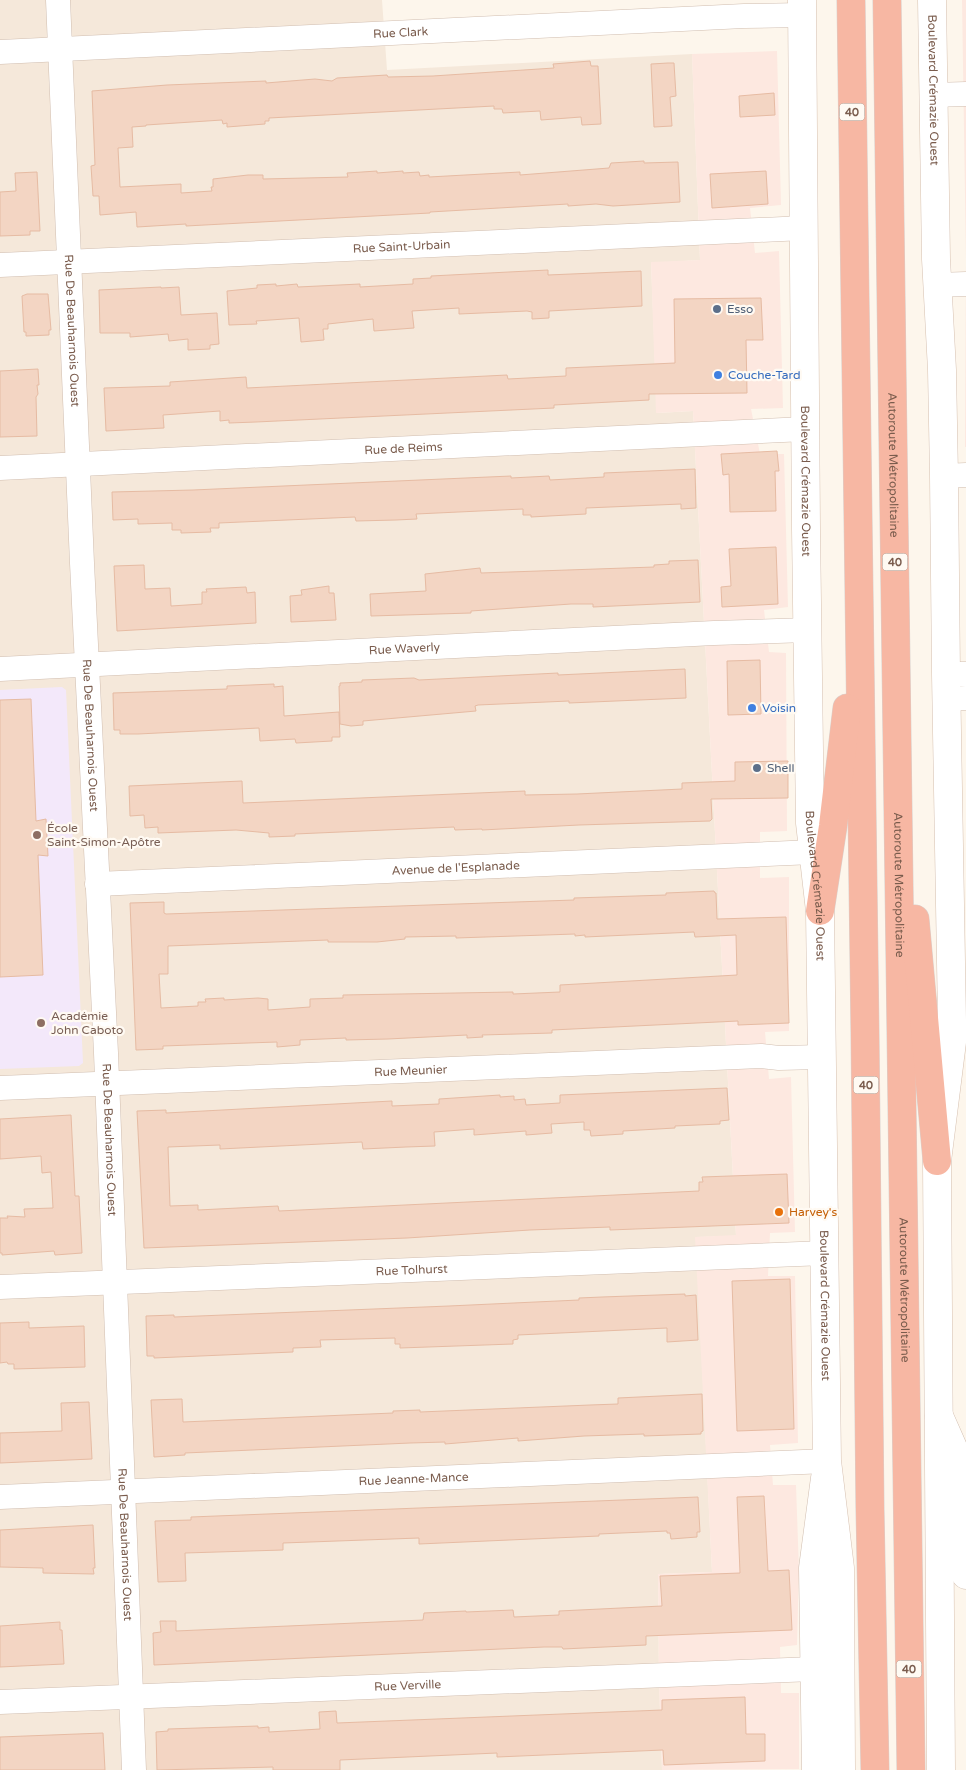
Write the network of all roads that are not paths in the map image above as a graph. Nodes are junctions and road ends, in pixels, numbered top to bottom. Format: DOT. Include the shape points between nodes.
graph roads {
  1 [pos="58,0"];
  2 [pos="851,0"];
  3 [pos="887,0"];
  4 [pos="932,0"];
  5 [pos="802,8"];
  6 [pos="60,50"];
  7 [pos="0,52"];
  8 [pos="966,94"];
  9 [pos="933,95"];
  10 [pos="804,228"];
  11 [pos="69,262"];
  12 [pos="0,265"];
  13 [pos="966,284"];
  14 [pos="937,285"];
  15 [pos="805,429"];
  16 [pos="78,465"];
  17 [pos="0,468"];
  18 [pos="955,475"];
  19 [pos="859,600"];
  20 [pos="808,630"];
  21 [pos="87,666"];
  22 [pos="0,669"];
  23 [pos="956,686"];
  24 [pos="897,718"];
  25 [pos="813,852"];
  26 [pos="97,884"];
  27 [pos="820,911"];
  28 [pos="822,1057"];
  29 [pos="107,1083"];
  30 [pos="0,1088"];
  31 [pos="937,1161"];
  32 [pos="825,1253"];
  33 [pos="114,1282"];
  34 [pos="0,1288"];
  35 [pos="939,1416"];
  36 [pos="827,1462"];
  37 [pos="966,1476"];
  38 [pos="124,1492"];
  39 [pos="0,1497"];
  40 [pos="966,1575"];
  41 [pos="814,1669"];
  42 [pos="131,1696"];
  43 [pos="0,1702"];
  44 [pos="134,1770"];
  45 [pos="816,1770"];
  46 [pos="841,1770"];
  47 [pos="874,1770"];
  48 [pos="911,1770"];
  49 [pos="942,1770"];
  1 -- 6 [label="street, Rue De Beauharnois Ouest"];
  2 -- 19 [label="highway, 40"];
  3 -- 24 [label="highway, Autoroute Métropolitaine / 40"];
  4 -- 9 [label="main road, Boulevard Crémazie Ouest"];
  5 -- 6 [label="street, Rue Clark" via="744,16"];
  5 -- 10 [label="main road, Boulevard Crémazie Ouest"];
  6 -- 7 [label="street, Rue Clark"];
  6 -- 11 [label="street, Rue De Beauharnois Ouest"];
  8 -- 9 [label="street"];
  9 -- 14 [label="main road, Boulevard Crémazie Ouest"];
  10 -- 11 [label="street, Rue Saint-Urbain"];
  10 -- 15 [label="main road, Boulevard Crémazie Ouest"];
  11 -- 12 [label="street, Rue Saint-Urbain"];
  11 -- 16 [label="street, Rue De Beauharnois Ouest"];
  13 -- 14 [label="street"];
  14 -- 18 [label="main road, Boulevard Crémazie Ouest" via="942,370"];
  15 -- 16 [label="street, Rue de Reims"];
  15 -- 20 [label="main road, Boulevard Crémazie Ouest"];
  16 -- 17 [label="street, Rue de Reims"];
  16 -- 21 [label="street, Rue De Beauharnois Ouest"];
  18 -- 23 [label="main road, Boulevard Crémazie Ouest"];
  19 -- 27 [label="highway"];
  19 -- 47 [label="highway, 40"];
  20 -- 21 [label="street, Rue Waverly"];
  20 -- 25 [label="main road, Boulevard Crémazie Ouest"];
  21 -- 22 [label="street, Rue Waverly"];
  21 -- 26 [label="street, Rue De Beauharnois Ouest"];
  23 -- 31 [label="main road, Boulevard Crémazie Ouest" via="952,1042"];
  24 -- 31 [label="highway"];
  24 -- 48 [label="highway, Autoroute Métropolitaine / 40"];
  25 -- 26 [label="street, Avenue de l'Esplanade"];
  25 -- 27 [label="main road, Boulevard Crémazie Ouest"];
  26 -- 29 [label="street, Rue De Beauharnois Ouest"];
  27 -- 28 [label="main road, Boulevard Crémazie Ouest"];
  28 -- 29 [label="street, Rue Meunier" via="761,1056"];
  28 -- 32 [label="main road, Boulevard Crémazie Ouest"];
  29 -- 30 [label="street, Rue Meunier"];
  29 -- 33 [label="street, Rue De Beauharnois Ouest"];
  31 -- 35 [label="main road, Boulevard Crémazie Ouest"];
  32 -- 33 [label="street, Rue Tolhurst"];
  32 -- 36 [label="main road, Boulevard Crémazie Ouest"];
  33 -- 34 [label="street, Rue Tolhurst"];
  33 -- 38 [label="street, Rue De Beauharnois Ouest"];
  35 -- 37 [label="main road"];
  35 -- 49 [label="main road, Boulevard Crémazie Ouest"];
  36 -- 38 [label="street, Rue Jeanne-Mance"];
  36 -- 41 [label="main road" via="813,1568"];
  36 -- 46 [label="main road, Boulevard Crémazie Ouest" via="840,1568"];
  37 -- 40 [label="main road"];
  38 -- 39 [label="street, Rue Jeanne-Mance"];
  38 -- 42 [label="street, Rue De Beauharnois Ouest"];
  41 -- 42 [label="street, Rue Verville"];
  41 -- 45 [label="main road"];
  42 -- 43 [label="street, Rue Verville"];
  42 -- 44 [label="street, Rue De Beauharnois Ouest"];
}
